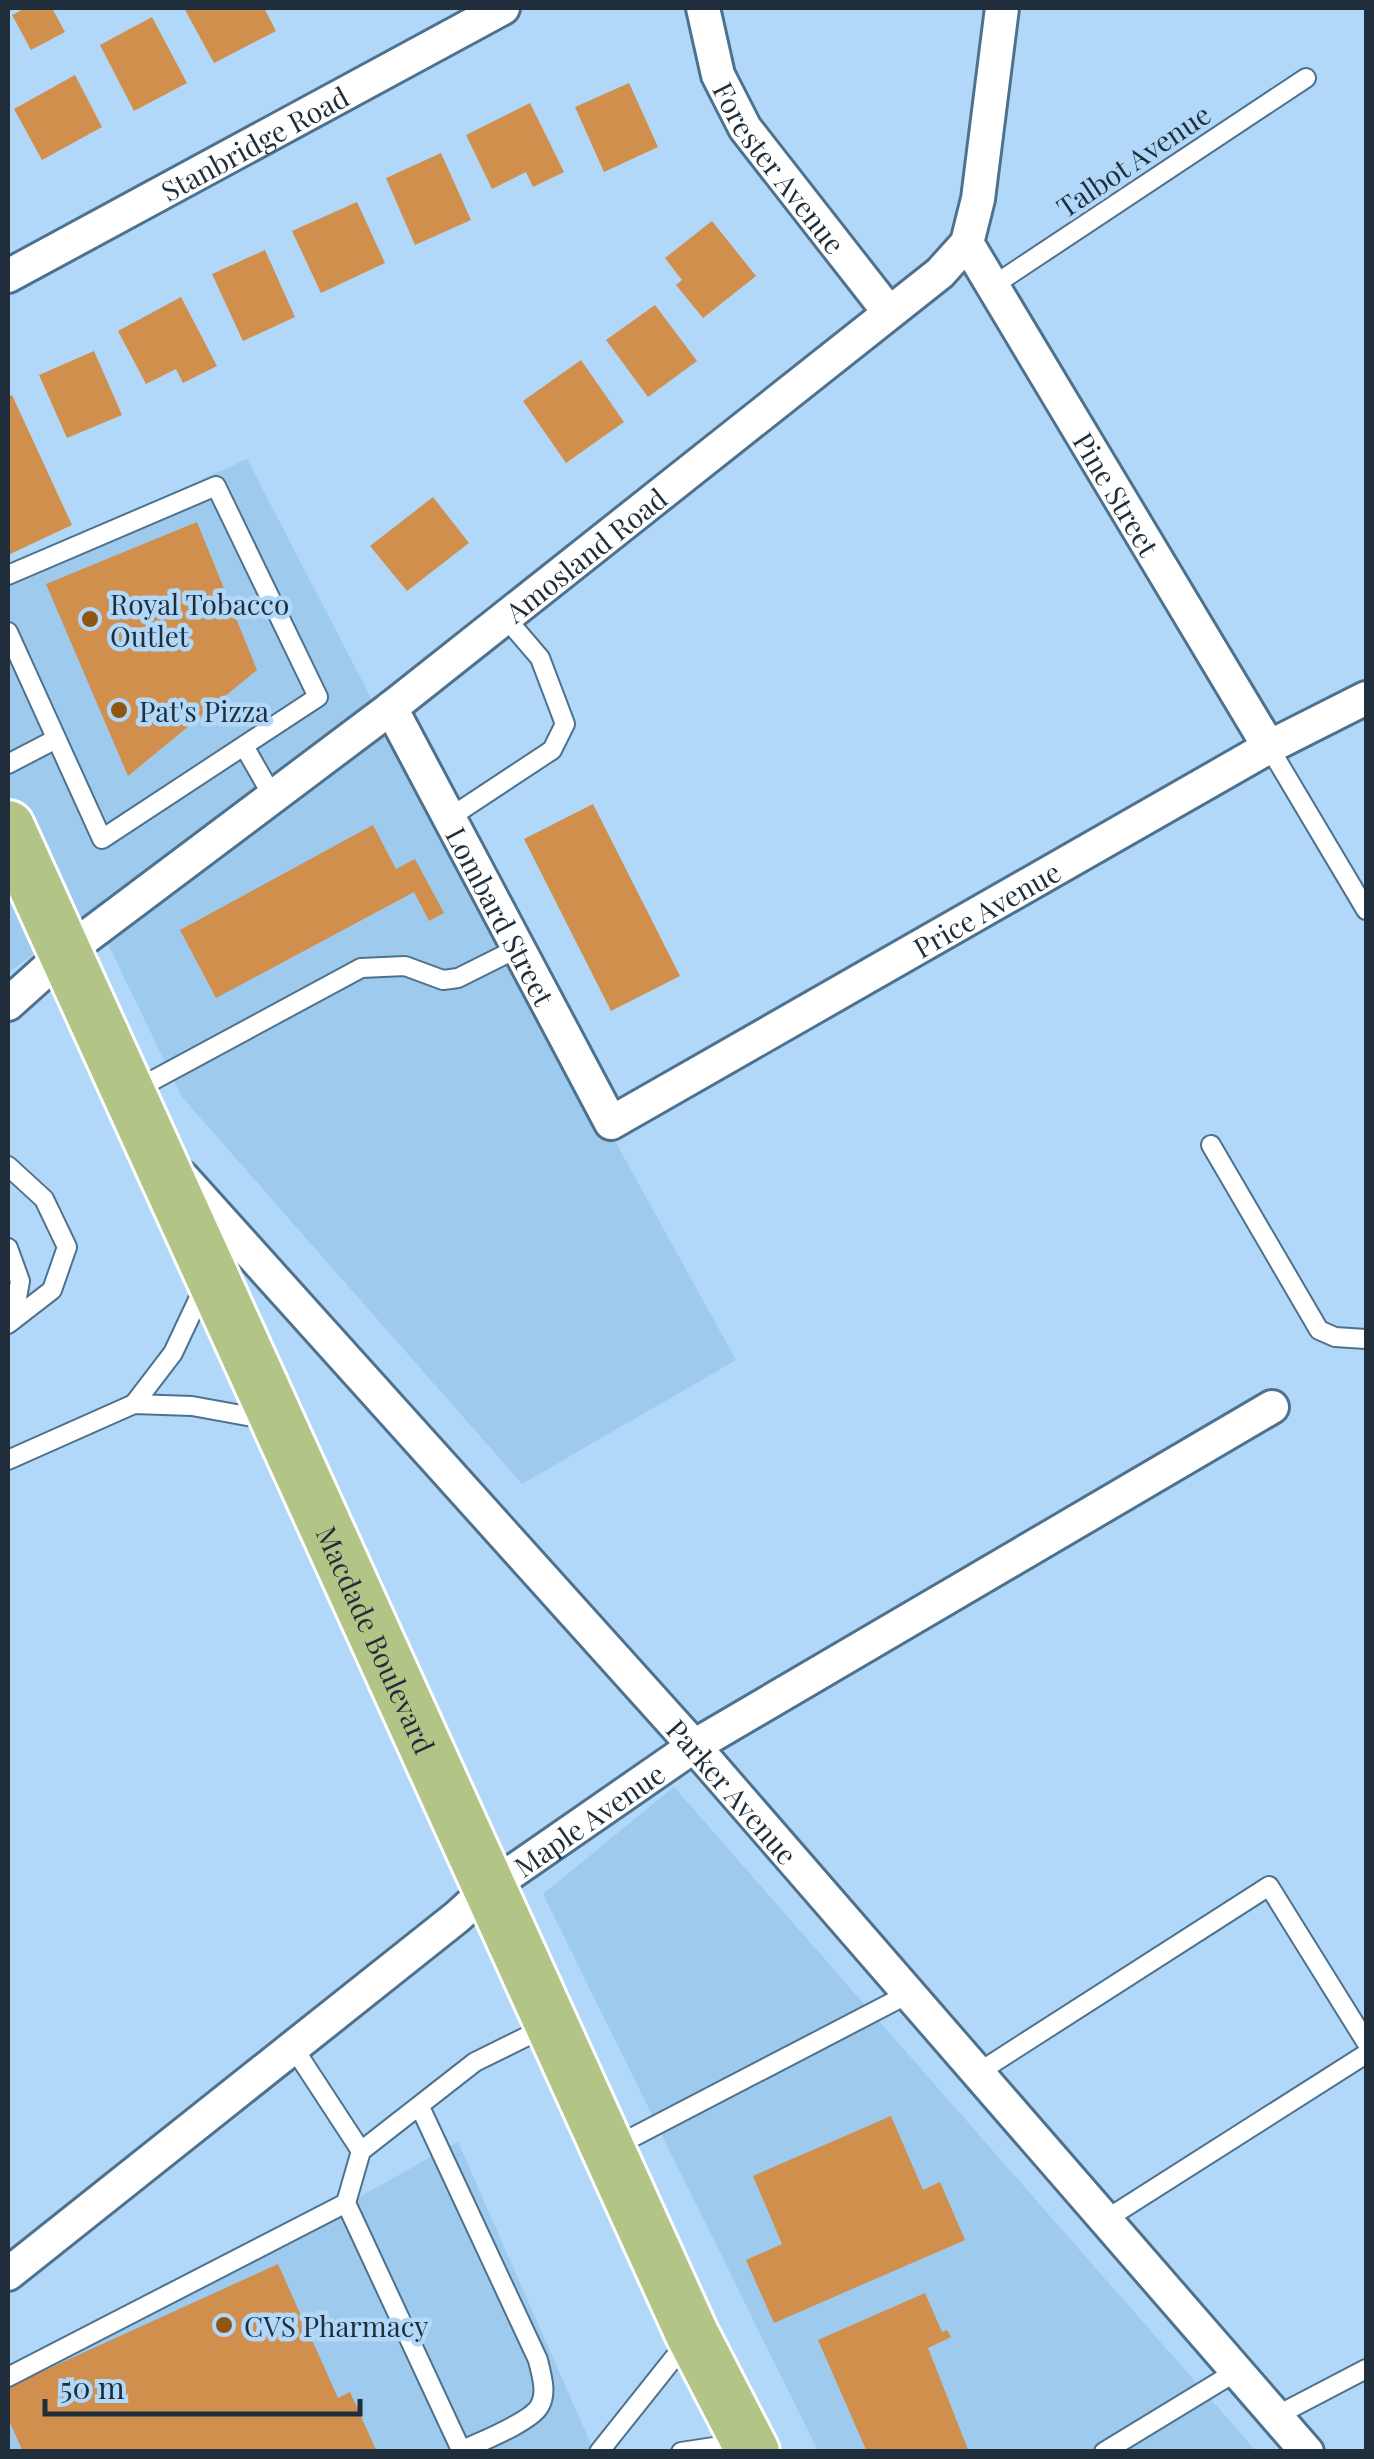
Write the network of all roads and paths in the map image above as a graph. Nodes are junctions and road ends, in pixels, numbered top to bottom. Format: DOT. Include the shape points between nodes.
graph roads {
  1 [pos="503,8"];
  2 [pos="702,8"];
  3 [pos="1002,8"];
  4 [pos="1306,78"];
  5 [pos="967,244"];
  6 [pos="8,276"];
  7 [pos="991,288"];
  8 [pos="888,311"];
  9 [pos="8,575"];
  10 [pos="505,617"];
  11 [pos="8,632"];
  12 [pos="1366,698"];
  13 [pos="391,708"];
  14 [pos="56,739"];
  15 [pos="244,746"];
  16 [pos="1268,746"];
  17 [pos="8,764"];
  18 [pos="273,797"];
  19 [pos="449,818"];
  20 [pos="8,827"];
  21 [pos="1366,910"];
  22 [pos="518,948"];
  23 [pos="65,953"];
  24 [pos="8,1004"];
  25 [pos="129,1094"];
  26 [pos="611,1123"];
  27 [pos="150,1141"];
  28 [pos="1211,1145"];
  29 [pos="8,1166"];
  30 [pos="8,1248"];
  31 [pos="210,1274"];
  32 [pos="10,1322"];
  33 [pos="1366,1339"];
  34 [pos="134,1404"];
  35 [pos="1272,1407"];
  36 [pos="278,1422"];
  37 [pos="8,1460"];
  38 [pos="694,1746"];
  39 [pos="488,1888"];
  40 [pos="910,1993"];
  41 [pos="552,2024"];
  42 [pos="1366,2042"];
  43 [pos="293,2048"];
  44 [pos="1366,2054"];
  45 [pos="979,2072"];
  46 [pos="420,2107"];
  47 [pos="609,2149"];
  48 [pos="360,2151"];
  49 [pos="346,2202"];
  50 [pos="1106,2220"];
  51 [pos="8,2274"];
  52 [pos="692,2334"];
  53 [pos="1366,2369"];
  54 [pos="1237,2371"];
  55 [pos="8,2377"];
  56 [pos="1276,2416"];
  57 [pos="750,2446"];
  58 [pos="461,2451"];
  59 [pos="600,2452"];
  60 [pos="681,2452"];
  61 [pos="1104,2452"];
  62 [pos="1307,2452"];
  1 -- 6 [label="street, Stanbridge Road"];
  2 -- 8 [label="street, Forester Avenue" via="718,75 744,128"];
  3 -- 5 [label="street" via="987,147"];
  4 -- 7 [label="lane, Talbot Avenue"];
  5 -- 7 [label="street, Pine Street"];
  5 -- 8 [label="street, Amosland Road"];
  7 -- 16 [label="street, Pine Street"];
  8 -- 10 [label="street, Amosland Road"];
  9 -- 15 [label="lane" via="216,486 318,697"];
  10 -- 13 [label="street, Amosland Road"];
  10 -- 19 [label="lane" via="540,658 566,724 552,750"];
  11 -- 14 [label="lane"];
  12 -- 16 [label="street, Price Avenue"];
  13 -- 18 [label="street, Amosland Road"];
  13 -- 19 [label="street, Lombard Street"];
  14 -- 15 [label="lane" via="102,839"];
  14 -- 17 [label="lane"];
  15 -- 18 [label="lane"];
  16 -- 21 [label="lane"];
  16 -- 26 [label="street, Price Avenue"];
  18 -- 23 [label="street, Amosland Road"];
  19 -- 22 [label="street, Lombard Street"];
  20 -- 23 [label="main road, Macdade Boulevard"];
  22 -- 25 [label="lane" via="443,980 405,966 361,968"];
  22 -- 26 [label="street, Lombard Street"];
  23 -- 24 [label="street, Amosland Road"];
  23 -- 25 [label="main road, Macdade Boulevard"];
  25 -- 27 [label="main road, Macdade Boulevard"];
  27 -- 31 [label="main road, Macdade Boulevard"];
  27 -- 38 [label="street, Parker Avenue"];
  28 -- 33 [label="lane" via="1319,1330"];
  29 -- 32 [label="lane" via="44,1200 68,1246 52,1290"];
  30 -- 32 [label="lane" via="20,1281"];
  31 -- 34 [label="lane" via="173,1353"];
  31 -- 36 [label="main road, Macdade Boulevard"];
  34 -- 36 [label="lane" via="192,1406"];
  34 -- 37 [label="lane"];
  35 -- 38 [label="street, Maple Avenue"];
  36 -- 39 [label="main road, Macdade Boulevard"];
  38 -- 39 [label="street, Maple Avenue"];
  38 -- 40 [label="street, Parker Avenue"];
  39 -- 41 [label="main road, Macdade Boulevard"];
  39 -- 43 [label="street, Maple Avenue"];
  40 -- 45 [label="street, Parker Avenue"];
  40 -- 47 [label="lane"];
  41 -- 46 [label="lane" via="475,2062"];
  41 -- 47 [label="main road, Macdade Boulevard"];
  42 -- 45 [label="lane" via="1269,1886"];
  43 -- 48 [label="lane"];
  43 -- 51 [label="street, Maple Avenue"];
  44 -- 50 [label="lane"];
  45 -- 50 [label="street, Parker Avenue"];
  46 -- 48 [label="lane"];
  46 -- 58 [label="lane" via="538,2360 544,2388 539,2408 526,2418"];
  47 -- 52 [label="main road, Macdade Boulevard"];
  48 -- 49 [label="lane"];
  49 -- 55 [label="lane"];
  49 -- 58 [label="lane"];
  50 -- 54 [label="street, Parker Avenue"];
  52 -- 57 [label="main road, Macdade Boulevard"];
  52 -- 59 [label="lane"];
  53 -- 56 [label="lane"];
  54 -- 56 [label="street, Parker Avenue"];
  54 -- 61 [label="lane"];
  56 -- 62 [label="street, Parker Avenue"];
  57 -- 60 [label="lane"];
}
